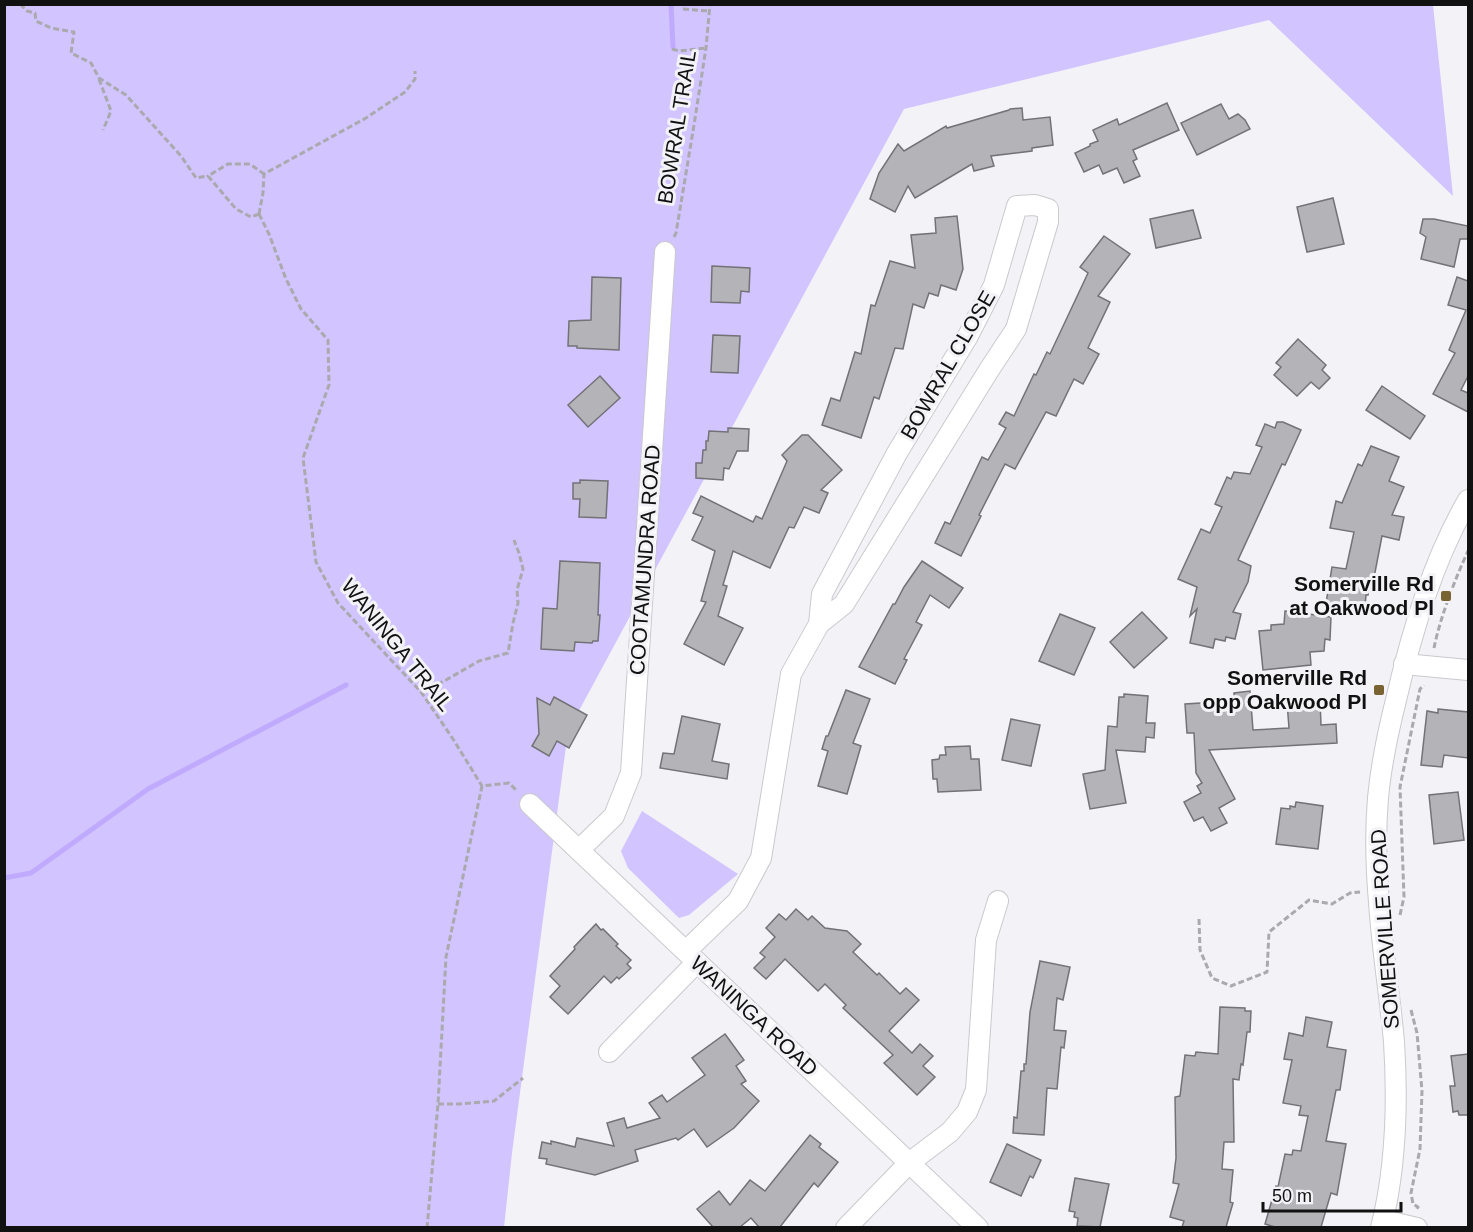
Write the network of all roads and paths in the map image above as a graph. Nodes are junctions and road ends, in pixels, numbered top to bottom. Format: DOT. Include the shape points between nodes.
graph roads {
  1 [pos="20,4"];
  2 [pos="710,4"];
  3 [pos="683,9"];
  4 [pos="709,11"];
  5 [pos="672,48"];
  6 [pos="706,48"];
  7 [pos="415,71"];
  8 [pos="99,78"];
  9 [pos="103,130"];
  10 [pos="264,174"];
  11 [pos="208,176"];
  12 [pos="259,214"];
  13 [pos="665,252"];
  14 [pos="1468,500"];
  15 [pos="514,540"];
  16 [pos="1468,551"];
  17 [pos="819,624"];
  18 [pos="1433,656"];
  19 [pos="1404,664"];
  20 [pos="1468,670"];
  21 [pos="1430,680"];
  22 [pos="421,692"];
  23 [pos="482,786"];
  24 [pos="530,804"];
  25 [pos="579,850"];
  26 [pos="1378,891"];
  27 [pos="998,901"];
  28 [pos="1400,918"];
  29 [pos="1199,919"];
  30 [pos="692,957"];
  31 [pos="1410,1005"];
  32 [pos="609,1052"];
  33 [pos="523,1078"];
  34 [pos="438,1104"];
  35 [pos="909,1162"];
  36 [pos="1416,1220"];
  37 [pos="1382,1224"];
  38 [pos="427,1227"];
  39 [pos="846,1227"];
  40 [pos="978,1227"];
  1 -- 8 [label="path" via="35,14 36,21 74,32 71,54 91,63"];
  2 -- 4 [label="path, BOWRAL TRAIL"];
  3 -- 4 [label="path"];
  4 -- 6 [label="path, BOWRAL TRAIL"];
  5 -- 6 [label="path"];
  6 -- 13 [label="path, BOWRAL TRAIL" via="676,233"];
  7 -- 10 [label="path" via="415,79 405,92"];
  8 -- 9 [label="path" via="111,111"];
  8 -- 11 [label="path" via="126,95 196,178"];
  10 -- 11 [label="path" via="250,164 228,164"];
  10 -- 12 [label="path"];
  11 -- 12 [label="path" via="236,208 251,217"];
  12 -- 22 [label="path, WANINGA TRAIL" via="301,309 328,340 329,386 303,458 316,562 338,603"];
  13 -- 25 [label="street, COOTAMUNDRA ROAD" via="631,773 614,816"];
  14 -- 19 [label="street, SOMERVILLE ROAD" via="1432,576"];
  15 -- 22 [label="path" via="523,569 508,653 479,661"];
  16 -- 18 [label="path" via="1437,634"];
  17 -- 17 [label="street, BOWRAL CLOSE" via="822,594 897,453 994,285 1017,206 1048,209 1048,222 1017,329 988,369 844,604"];
  17 -- 30 [label="street, BOWRAL CLOSE" via="791,674 761,858 738,901"];
  19 -- 20 [label="street"];
  19 -- 26 [label="street, SOMERVILLE ROAD" via="1378,798"];
  21 -- 28 [label="path" via="1420,689 1400,787 1404,897"];
  22 -- 23 [label="path, WANINGA TRAIL"];
  23 -- 24 [label="path" via="509,783"];
  23 -- 34 [label="path" via="446,957"];
  24 -- 25 [label="street, WANINGA ROAD"];
  25 -- 30 [label="street, WANINGA ROAD"];
  26 -- 29 [label="path" via="1350,893 1332,904 1309,900 1269,932 1267,972 1231,986 1212,978 1200,950"];
  26 -- 37 [label="street, SOMERVILLE ROAD" via="1395,1084 1395,1126"];
  27 -- 35 [label="street" via="986,940 976,1090 967,1112 950,1132"];
  30 -- 32 [label="street, BOWRAL CLOSE"];
  30 -- 35 [label="street, WANINGA ROAD"];
  31 -- 36 [label="path" via="1417,1033 1422,1091 1420,1149 1410,1193 1418,1207"];
  33 -- 34 [label="path" via="494,1101"];
  34 -- 38 [label="path"];
  35 -- 39 [label="street"];
  35 -- 40 [label="street, WANINGA ROAD"];
  36 -- 37 [label="street"];
}
